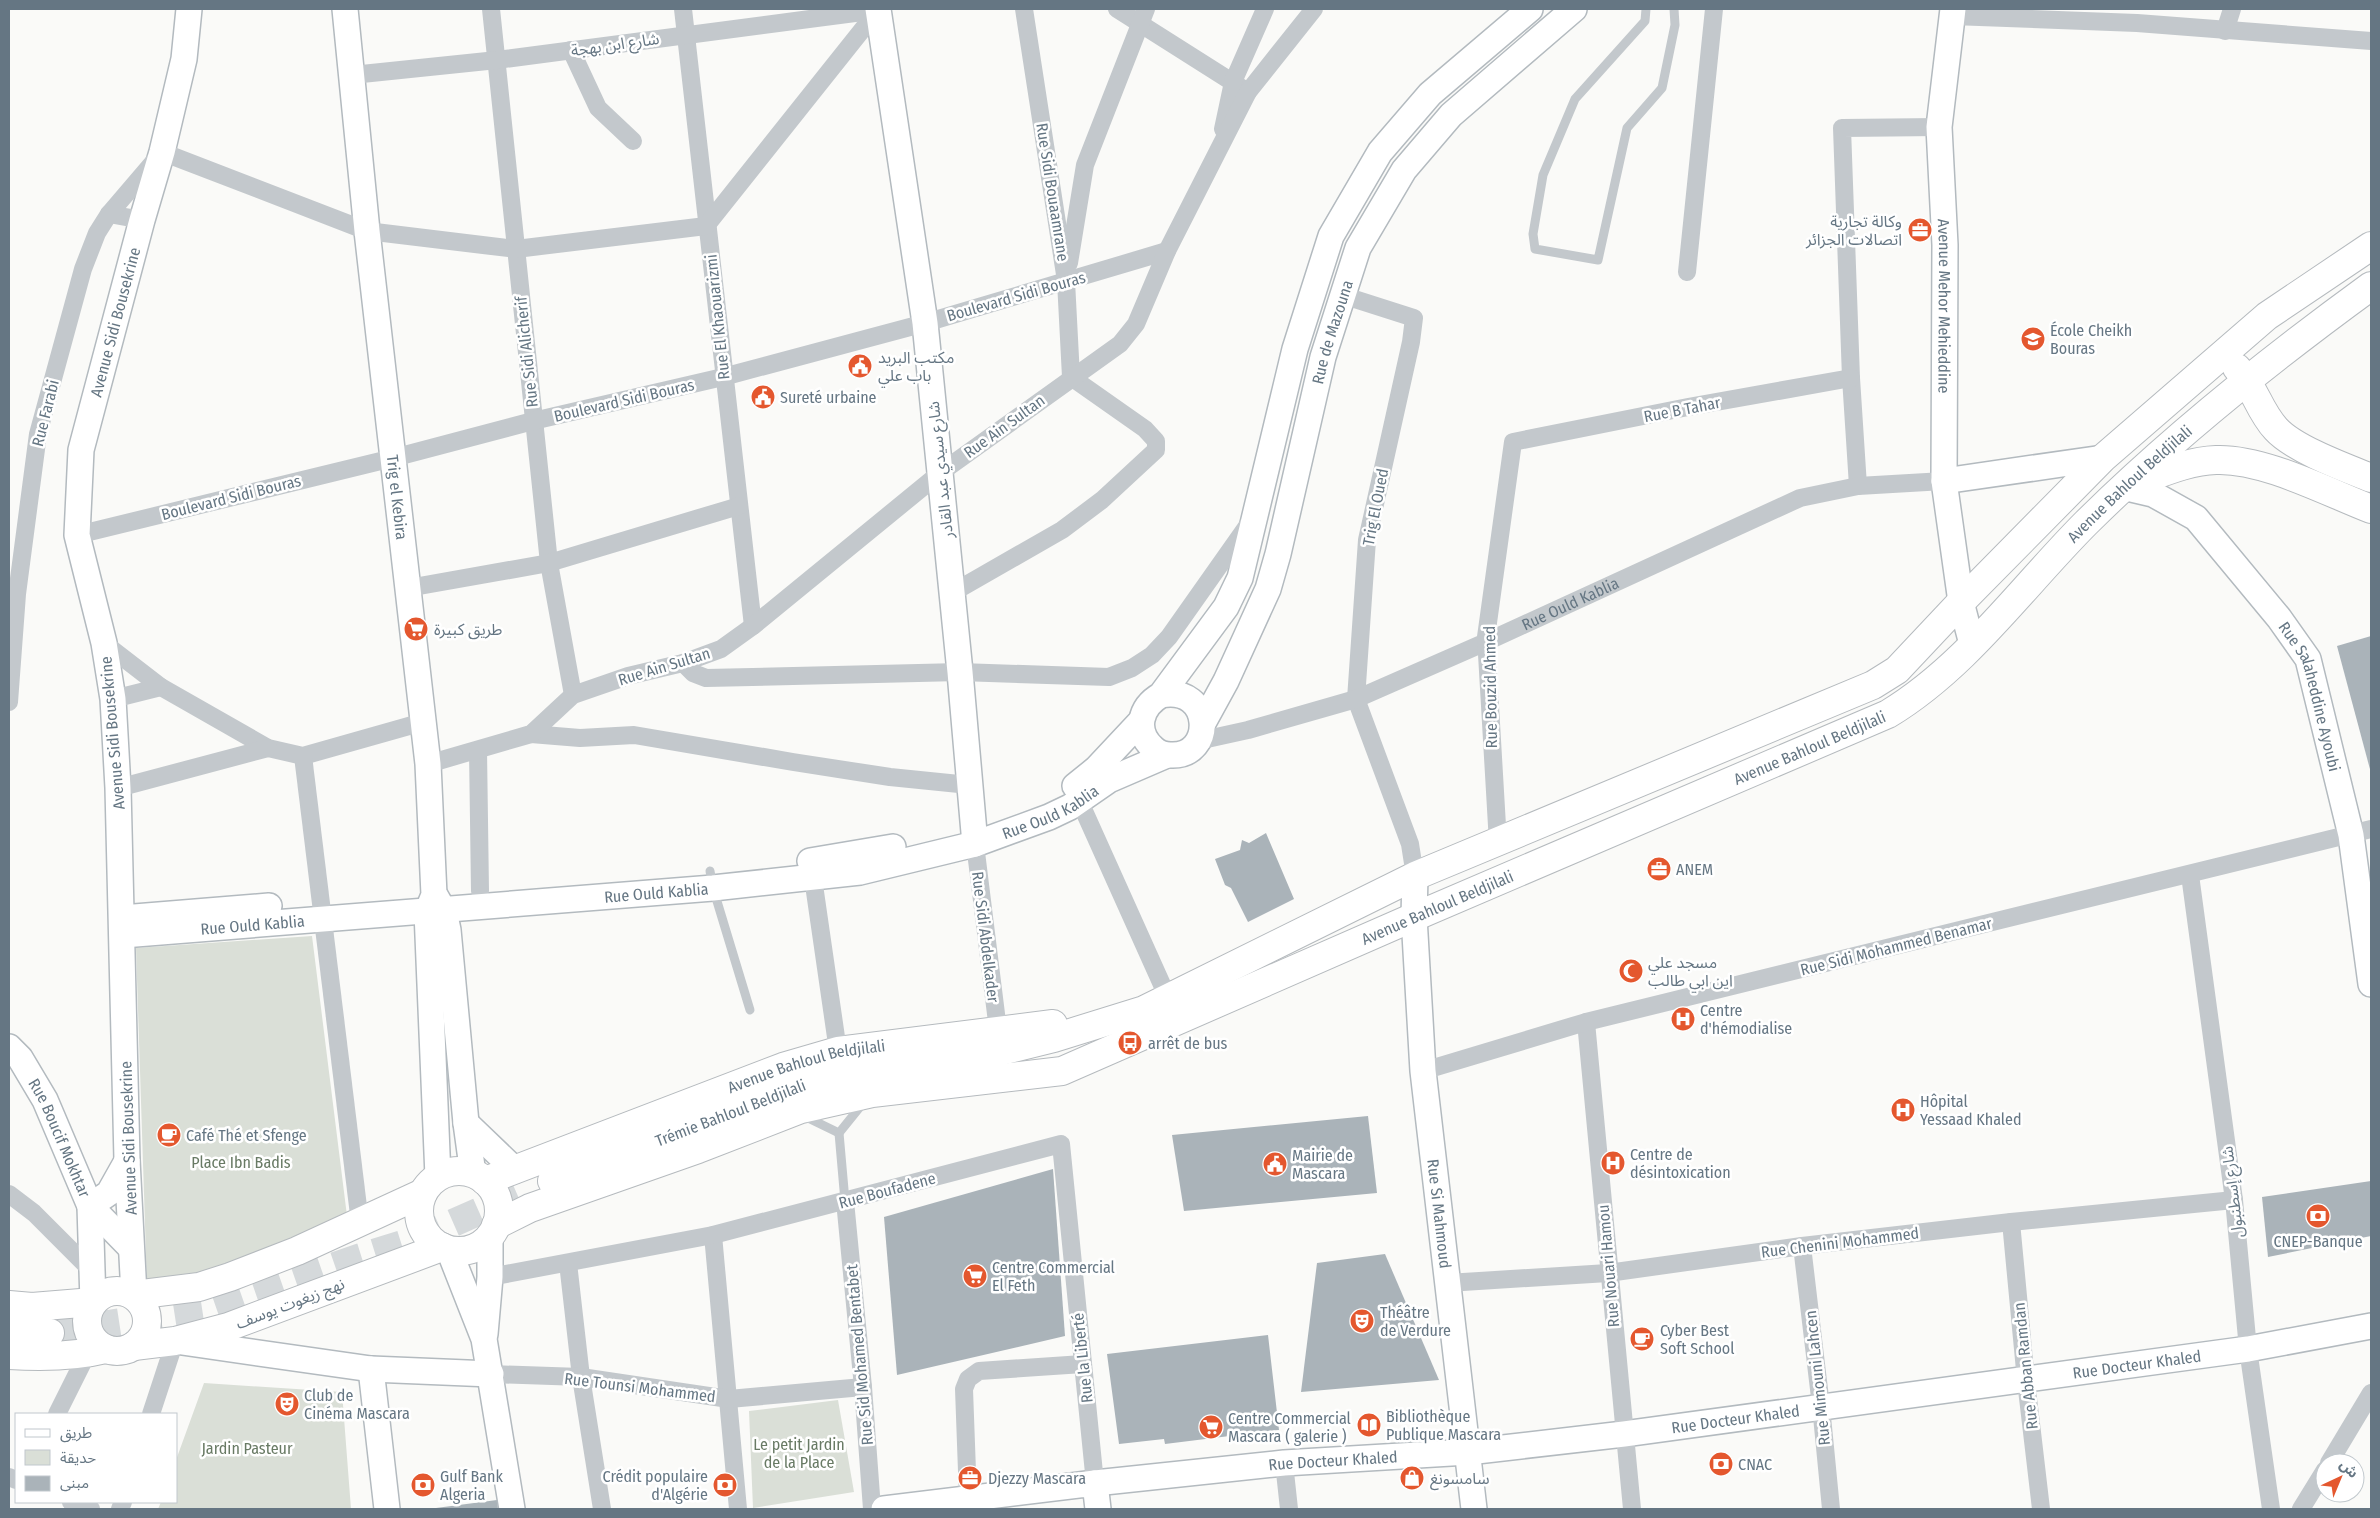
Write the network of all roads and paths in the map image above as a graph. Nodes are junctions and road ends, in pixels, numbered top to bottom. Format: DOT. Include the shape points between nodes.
graph roads {
  1 [pos="189,9"];
  2 [pos="344,9"];
  3 [pos="491,9"];
  4 [pos="682,9"];
  5 [pos="878,9"];
  6 [pos="1024,9"];
  7 [pos="1117,9"];
  8 [pos="1265,9"];
  9 [pos="1314,9"];
  10 [pos="1530,9"];
  11 [pos="1574,9"];
  12 [pos="1646,9"];
  13 [pos="1674,9"];
  14 [pos="1714,9"];
  15 [pos="2232,9"];
  16 [pos="1952,12"];
  17 [pos="1144,15"];
  18 [pos="2225,31"];
  19 [pos="686,35"];
  20 [pos="2371,41"];
  21 [pos="572,50"];
  22 [pos="497,60"];
  23 [pos="352,75"];
  24 [pos="1233,82"];
  25 [pos="1248,92"];
  26 [pos="1940,127"];
  27 [pos="633,141"];
  28 [pos="162,152"];
  29 [pos="1219,152"];
  30 [pos="109,214"];
  31 [pos="142,220"];
  32 [pos="706,226"];
  33 [pos="367,231"];
  34 [pos="2371,246"];
  35 [pos="516,249"];
  36 [pos="1168,251"];
  37 [pos="1687,272"];
  38 [pos="1066,281"];
  39 [pos="2371,286"];
  40 [pos="1342,295"];
  41 [pos="925,322"];
  42 [pos="2216,358"];
  43 [pos="723,377"];
  44 [pos="1071,377"];
  45 [pos="1851,378"];
  46 [pos="2248,380"];
  47 [pos="533,421"];
  48 [pos="1513,442"];
  49 [pos="393,458"];
  50 [pos="2103,458"];
  51 [pos="940,473"];
  52 [pos="2371,478"];
  53 [pos="1944,481"];
  54 [pos="1858,486"];
  55 [pos="2123,487"];
  56 [pos="739,506"];
  57 [pos="2371,509"];
  58 [pos="1255,515"];
  59 [pos="77,535"];
  60 [pos="549,563"];
  61 [pos="408,588"];
  62 [pos="952,592"];
  63 [pos="1961,602"];
  64 [pos="754,626"];
  65 [pos="1486,642"];
  66 [pos="104,643"];
  67 [pos="1972,644"];
  68 [pos="683,663"];
  69 [pos="960,672"];
  70 [pos="162,687"];
  71 [pos="573,695"];
  72 [pos="1161,695"];
  73 [pos="112,699"];
  74 [pos="1356,699"];
  75 [pos="9,702"];
  76 [pos="1141,721"];
  77 [pos="423,722"];
  78 [pos="1200,732"];
  79 [pos="531,734"];
  80 [pos="268,748"];
  81 [pos="478,750"];
  82 [pos="1167,755"];
  83 [pos="303,756"];
  84 [pos="428,764"];
  85 [pos="969,785"];
  86 [pos="118,788"];
  87 [pos="1076,794"];
  88 [pos="2361,832"];
  89 [pos="974,835"];
  90 [pos="1498,843"];
  91 [pos="2190,875"];
  92 [pos="1415,876"];
  93 [pos="813,878"];
  94 [pos="712,879"];
  95 [pos="480,891"];
  96 [pos="435,906"];
  97 [pos="323,910"];
  98 [pos="1414,917"];
  99 [pos="122,926"];
  100 [pos="2371,984"];
  101 [pos="1168,998"];
  102 [pos="750,1010"];
  103 [pos="1144,1010"];
  104 [pos="1586,1022"];
  105 [pos="998,1030"];
  106 [pos="1136,1038"];
  107 [pos="9,1047"];
  108 [pos="838,1051"];
  109 [pos="948,1064"];
  110 [pos="1423,1071"];
  111 [pos="872,1093"];
  112 [pos="794,1112"];
  113 [pos="466,1124"];
  114 [pos="839,1133"];
  115 [pos="1061,1144"];
  116 [pos="127,1160"];
  117 [pos="479,1177"];
  118 [pos="518,1181"];
  119 [pos="431,1185"];
  120 [pos="9,1194"];
  121 [pos="2234,1200"];
  122 [pos="845,1201"];
  123 [pos="90,1206"];
  124 [pos="2011,1222"];
  125 [pos="360,1223"];
  126 [pos="493,1231"];
  127 [pos="713,1235"];
  128 [pos="1802,1246"];
  129 [pos="131,1248"];
  130 [pos="445,1248"];
  131 [pos="568,1263"];
  132 [pos="92,1271"];
  133 [pos="1608,1273"];
  134 [pos="490,1277"];
  135 [pos="1446,1284"];
  136 [pos="134,1295"];
  137 [pos="93,1302"];
  138 [pos="9,1306"];
  139 [pos="2371,1326"];
  140 [pos="9,1330"];
  141 [pos="50,1333"];
  142 [pos="484,1339"];
  143 [pos="175,1341"];
  144 [pos="134,1346"];
  145 [pos="2248,1349"];
  146 [pos="96,1351"];
  147 [pos="9,1356"];
  148 [pos="1083,1364"];
  149 [pos="371,1369"];
  150 [pos="491,1374"];
  151 [pos="581,1377"];
  152 [pos="2026,1380"];
  153 [pos="863,1387"];
  154 [pos="2371,1393"];
  155 [pos="729,1399"];
  156 [pos="1821,1406"];
  157 [pos="58,1413"];
  158 [pos="151,1413"];
  159 [pos="1624,1434"];
  160 [pos="1468,1452"];
  161 [pos="2335,1453"];
  162 [pos="1284,1463"];
  163 [pos="1095,1483"];
  164 [pos="2315,1486"];
  165 [pos="968,1499"];
  166 [pos="74,1503"];
  167 [pos="91,1509"];
  168 [pos="387,1509"];
  169 [pos="512,1509"];
  170 [pos="602,1509"];
  171 [pos="738,1509"];
  172 [pos="872,1509"];
  173 [pos="884,1509"];
  174 [pos="1098,1509"];
  175 [pos="1289,1509"];
  176 [pos="1474,1509"];
  177 [pos="1632,1509"];
  178 [pos="1831,1509"];
  179 [pos="2041,1509"];
  180 [pos="2271,1509"];
  181 [pos="2301,1509"];
  1 -- 28 [label="street, Avenue Sidi Bousekrine" via="184,59"];
  2 -- 23 [label="street, Trig el Kebira"];
  3 -- 22 [label="street, Rue Sidi Alicherif"];
  4 -- 19 [label="street, Rue El Khaouarizmi"];
  5 -- 19 [label="street, شارع ابن بهجة"];
  5 -- 32 [label="street"];
  5 -- 41 [label="street, شارع سيدي عبد القادر"];
  6 -- 38 [label="street, Rue Sidi Bouaamrane"];
  7 -- 17 [label="street"];
  8 -- 24 [label="street"];
  9 -- 25 [label="street, Rue Ain Sultan"];
  10 -- 58 [label="street, Rue de Mazouna" via="1424,101 1380,152 1331,236 1294,349"];
  11 -- 40 [label="street, Rue de Mazouna" via="1451,115 1404,170 1358,248"];
  12 -- 13 [label="lane" via="1645,21 1575,99 1543,175 1533,234 1535,249 1598,260 1627,128 1662,88 1675,25"];
  14 -- 37 [label="street"];
  15 -- 18 [label="street"];
  16 -- 18 [label="street"];
  16 -- 26 [label="street, Avenue Mehor Mehieddine"];
  17 -- 24 [label="street"];
  17 -- 38 [label="street" via="1085,164"];
  18 -- 20 [label="street"];
  19 -- 21 [label="street, شارع ابن بهجة"];
  19 -- 32 [label="street, Rue El Khaouarizmi"];
  21 -- 22 [label="street, شارع ابن بهجة"];
  21 -- 27 [label="street" via="598,108"];
  22 -- 23 [label="street, شارع ابن بهجة"];
  22 -- 35 [label="street, Rue Sidi Alicherif"];
  23 -- 33 [label="street, Trig el Kebira"];
  24 -- 25 [label="street"];
  24 -- 29 [label="street"];
  25 -- 29 [label="street, Rue Ain Sultan"];
  26 -- 45 [label="street" via="1842,128"];
  26 -- 53 [label="street, Avenue Mehor Mehieddine" via="1944,245"];
  28 -- 30 [label="street, Rue Farabi"];
  28 -- 31 [label="street, Avenue Sidi Bousekrine"];
  28 -- 33 [label="street"];
  29 -- 36 [label="street, Rue Ain Sultan"];
  30 -- 31 [label="street"];
  30 -- 75 [label="street, Rue Farabi" via="97,233 83,268 38,434 17,594"];
  31 -- 59 [label="street, Avenue Sidi Bousekrine" via="81,450"];
  32 -- 35 [label="street"];
  32 -- 43 [label="street, Rue El Khaouarizmi"];
  33 -- 35 [label="street"];
  33 -- 49 [label="street, Trig el Kebira"];
  34 -- 42 [label="main road, Avenue Bahloul Beldjilali" via="2267,316"];
  35 -- 47 [label="street, Rue Sidi Alicherif"];
  36 -- 38 [label="street, Boulevard Sidi Bouras"];
  36 -- 44 [label="street, Rue Ain Sultan" via="1136,324 1120,344"];
  38 -- 41 [label="street, Boulevard Sidi Bouras"];
  38 -- 44 [label="street, Rue Sidi Bouaamrane"];
  39 -- 46 [label="main road, Avenue Bahloul Beldjilali"];
  40 -- 74 [label="street, Trig El Oued" via="1414,318 1367,540"];
  40 -- 78 [label="street, Rue de Mazouna" via="1323,357 1268,589"];
  41 -- 43 [label="street, Boulevard Sidi Bouras"];
  41 -- 51 [label="street, شارع سيدي عبد القادر"];
  42 -- 46 [label="main road" via="2234,364"];
  42 -- 50 [label="main road, Avenue Bahloul Beldjilali"];
  43 -- 47 [label="street, Boulevard Sidi Bouras"];
  43 -- 56 [label="street, Rue El Khaouarizmi"];
  44 -- 51 [label="street, Rue Ain Sultan"];
  44 -- 62 [label="street" via="1145,429 1156,441 1156,450 1102,500 1062,530"];
  45 -- 48 [label="street, Rue B Tahar"];
  45 -- 54 [label="street"];
  46 -- 52 [label="main road" via="2276,430 2301,447"];
  46 -- 55 [label="main road, Avenue Bahloul Beldjilali"];
  47 -- 49 [label="street, Boulevard Sidi Bouras"];
  47 -- 60 [label="street, Rue Sidi Alicherif"];
  48 -- 65 [label="street, Rue Bouzid Ahmed"];
  49 -- 59 [label="street, Boulevard Sidi Bouras"];
  49 -- 61 [label="street, Trig el Kebira"];
  50 -- 53 [label="street"];
  50 -- 63 [label="main road, Avenue Bahloul Beldjilali"];
  51 -- 62 [label="street, شارع سيدي عبد القادر"];
  51 -- 64 [label="street, Rue Ain Sultan"];
  53 -- 54 [label="street, Rue Ould Kablia"];
  53 -- 63 [label="street, Avenue Mehor Mehieddine"];
  54 -- 65 [label="street, Rue Ould Kablia" via="1800,498"];
  55 -- 57 [label="main road" via="2188,464 2236,460 2271,469"];
  55 -- 67 [label="main road, Avenue Bahloul Beldjilali"];
  55 -- 88 [label="street, Rue Salaheddine Ayoubi" via="2153,494 2196,518 2279,618 2308,659"];
  56 -- 60 [label="street"];
  56 -- 64 [label="street, Rue El Khaouarizmi"];
  58 -- 69 [label="street" via="1169,637 1152,655 1132,668 1109,677"];
  58 -- 72 [label="street, Rue de Mazouna" via="1240,578 1229,600"];
  59 -- 66 [label="street, Avenue Sidi Bousekrine"];
  60 -- 61 [label="street"];
  60 -- 71 [label="street, Rue Sidi Alicherif"];
  61 -- 77 [label="street, Trig el Kebira"];
  62 -- 69 [label="street, شارع سيدي عبد القادر"];
  63 -- 67 [label="street, Avenue Mehor Mehieddine"];
  63 -- 90 [label="main road, Avenue Bahloul Beldjilali" via="1897,670 1873,684"];
  64 -- 68 [label="street, Rue Ain Sultan" via="720,649"];
  65 -- 74 [label="street, Rue Ould Kablia"];
  65 -- 90 [label="street, Rue Bouzid Ahmed"];
  66 -- 70 [label="street"];
  66 -- 73 [label="street, Avenue Sidi Bousekrine"];
  67 -- 98 [label="main road, Avenue Bahloul Beldjilali" via="1911,700 1888,714"];
  68 -- 69 [label="street" via="693,673 706,678"];
  68 -- 71 [label="street, Rue Ain Sultan" via="628,676"];
  69 -- 85 [label="street, شارع سيدي عبد القادر"];
  70 -- 73 [label="street"];
  70 -- 80 [label="street"];
  71 -- 79 [label="street, Rue Ain Sultan"];
  72 -- 76 [label="street" via="1147,705"];
  72 -- 78 [label="street" via="1181,694 1189,698 1196,705"];
  73 -- 86 [label="street, Avenue Sidi Bousekrine"];
  74 -- 78 [label="street, Rue Ould Kablia" via="1248,730"];
  74 -- 92 [label="street" via="1410,844"];
  76 -- 82 [label="street" via="1147,743"];
  76 -- 87 [label="street, Rue Ould Kablia"];
  77 -- 83 [label="street"];
  77 -- 84 [label="street, Trig el Kebira"];
  78 -- 82 [label="street" via="1185,753"];
  79 -- 81 [label="street, Rue Ain Sultan"];
  79 -- 85 [label="street" via="580,738 634,735 802,764"];
  80 -- 83 [label="street"];
  80 -- 86 [label="street"];
  81 -- 84 [label="street, Rue Ain Sultan"];
  81 -- 95 [label="street"];
  82 -- 87 [label="street, Rue Ould Kablia"];
  83 -- 97 [label="street"];
  84 -- 96 [label="street, Trig el Kebira"];
  85 -- 89 [label="street, شارع سيدي عبد القادر"];
  86 -- 99 [label="street, Avenue Sidi Bousekrine"];
  87 -- 89 [label="street, Rue Ould Kablia" via="1051,799"];
  87 -- 101 [label="street"];
  88 -- 91 [label="street, Rue Sidi Mohammed Benamar"];
  88 -- 100 [label="street, Rue Salaheddine Ayoubi"];
  89 -- 93 [label="street, Rue Ould Kablia" via="860,872"];
  89 -- 94 [label="street, Rue Ould Kablia"];
  89 -- 105 [label="street, Rue Sidi Abdelkader"];
  90 -- 92 [label="main road, Avenue Bahloul Beldjilali"];
  91 -- 104 [label="street, Rue Sidi Mohammed Benamar"];
  91 -- 121 [label="street, شارع إسطنبول"];
  92 -- 98 [label="street, Rue Si Mahmoud"];
  92 -- 101 [label="main road, Avenue Bahloul Beldjilali"];
  93 -- 94 [label="street, Rue Ould Kablia"];
  93 -- 108 [label="street"];
  94 -- 95 [label="street, Rue Ould Kablia"];
  94 -- 96 [label="street, Rue Ould Kablia"];
  94 -- 102 [label="lane"];
  95 -- 96 [label="street, Rue Ould Kablia"];
  96 -- 97 [label="street, Rue Ould Kablia"];
  96 -- 113 [label="street" via="448,930"];
  96 -- 119 [label="street"];
  97 -- 99 [label="street, Rue Ould Kablia"];
  97 -- 125 [label="street"];
  98 -- 106 [label="main road, Avenue Bahloul Beldjilali"];
  98 -- 110 [label="street, Rue Si Mahmoud"];
  99 -- 116 [label="street, Avenue Sidi Bousekrine"];
  101 -- 103 [label="main road, Avenue Bahloul Beldjilali"];
  103 -- 105 [label="main road, Avenue Bahloul Beldjilali"];
  103 -- 109 [label="main road, Avenue Bahloul Beldjilali" via="1060,1036"];
  104 -- 110 [label="street, Rue Sidi Mohammed Benamar"];
  104 -- 133 [label="street, Rue Nouari Hamou"];
  105 -- 108 [label="main road, Avenue Bahloul Beldjilali"];
  106 -- 109 [label="main road, Avenue Bahloul Beldjilali" via="1014,1064"];
  106 -- 111 [label="main road, Avenue Bahloul Beldjilali" via="1062,1070"];
  107 -- 123 [label="street, Rue Boucif Mokhtar" via="20,1058 44,1100"];
  108 -- 118 [label="main road, Avenue Bahloul Beldjilali" via="783,1067"];
  109 -- 118 [label="main road, Trémie Bahloul Beldjilali" via="882,1069 818,1079"];
  110 -- 135 [label="street, Rue Si Mahmoud"];
  111 -- 112 [label="main road, Avenue Bahloul Beldjilali"];
  111 -- 114 [label="lane"];
  112 -- 114 [label="lane"];
  112 -- 126 [label="main road, Avenue Bahloul Beldjilali" via="530,1208"];
  113 -- 117 [label="street"];
  113 -- 118 [label="street"];
  114 -- 122 [label="lane"];
  115 -- 122 [label="street, Rue Boufadene"];
  115 -- 148 [label="street, Rue la Liberté"];
  116 -- 123 [label="street" via="109,1193"];
  116 -- 129 [label="street, Avenue Sidi Bousekrine"];
  117 -- 118 [label="main road, Avenue Bahloul Beldjilali"];
  117 -- 119 [label="main road" via="455,1171"];
  117 -- 126 [label="main road" via="493,1190 497,1202 499,1213"];
  119 -- 125 [label="main road"];
  119 -- 130 [label="main road" via="419,1205 420,1217 423,1230 431,1240"];
  120 -- 132 [label="street" via="34,1213"];
  121 -- 124 [label="street, Rue Chenini Mohammed"];
  121 -- 145 [label="street, شارع إسطنبول"];
  122 -- 127 [label="street, Rue Boufadene"];
  122 -- 153 [label="street, Rue Sid Mohamed Bentabet"];
  123 -- 129 [label="street"];
  123 -- 132 [label="street"];
  124 -- 128 [label="street, Rue Chenini Mohammed"];
  124 -- 152 [label="street, Rue Abban Ramdan"];
  125 -- 136 [label="main road" via="199,1287"];
  126 -- 130 [label="main road" via="471,1249"];
  126 -- 134 [label="street"];
  127 -- 131 [label="street, Rue Boufadene"];
  127 -- 155 [label="street"];
  128 -- 133 [label="street, Rue Chenini Mohammed"];
  128 -- 156 [label="street, Rue Mimouni Lahcen"];
  129 -- 136 [label="street, Avenue Sidi Bousekrine"];
  130 -- 142 [label="street"];
  130 -- 143 [label="main road, نهج زيغوت يوسف" via="228,1327"];
  131 -- 134 [label="street, Rue Boufadene"];
  131 -- 151 [label="street"];
  132 -- 137 [label="street"];
  133 -- 135 [label="street, Rue Chenini Mohammed"];
  133 -- 159 [label="street, Rue Nouari Hamou"];
  134 -- 142 [label="street"];
  135 -- 160 [label="street, Rue Si Mahmoud"];
  136 -- 137 [label="main road" via="116,1290"];
  136 -- 144 [label="main road" via="146,1311 148,1321 142,1340"];
  137 -- 138 [label="main road"];
  137 -- 146 [label="main road" via="86,1320"];
  139 -- 145 [label="street, Rue Docteur Khaled"];
  140 -- 141 [label="main road"];
  142 -- 150 [label="street"];
  143 -- 144 [label="main road, نهج زيغوت يوسف"];
  143 -- 149 [label="street"];
  143 -- 158 [label="street"];
  144 -- 146 [label="main road" via="125,1350"];
  145 -- 152 [label="street, Rue Docteur Khaled"];
  145 -- 180 [label="street, شارع إسطنبول"];
  146 -- 147 [label="main road"];
  146 -- 157 [label="street"];
  148 -- 163 [label="street, Rue la Liberté"];
  148 -- 165 [label="street" via="979,1371 968,1379 964,1389"];
  149 -- 150 [label="street"];
  149 -- 168 [label="street"];
  150 -- 151 [label="street, Rue Tounsi Mohammed"];
  150 -- 169 [label="street"];
  151 -- 155 [label="street, Rue Tounsi Mohammed"];
  151 -- 170 [label="street"];
  152 -- 156 [label="street, Rue Docteur Khaled"];
  152 -- 179 [label="street, Rue Abban Ramdan"];
  153 -- 155 [label="street, Rue Tounsi Mohammed"];
  153 -- 172 [label="street, Rue Sid Mohamed Bentabet"];
  154 -- 161 [label="street"];
  155 -- 171 [label="street"];
  156 -- 159 [label="street, Rue Docteur Khaled"];
  156 -- 178 [label="street, Rue Mimouni Lahcen"];
  159 -- 160 [label="street, Rue Docteur Khaled"];
  159 -- 177 [label="street, Rue Nouari Hamou"];
  160 -- 162 [label="street, Rue Docteur Khaled"];
  160 -- 176 [label="street, Rue Si Mahmoud"];
  162 -- 163 [label="street, Rue Docteur Khaled"];
  162 -- 175 [label="street"];
  163 -- 165 [label="street, Rue Docteur Khaled"];
  163 -- 174 [label="street"];
  164 -- 181 [label="street"];
  165 -- 173 [label="street, Rue Docteur Khaled"];
  166 -- 167 [label="street"];
}
